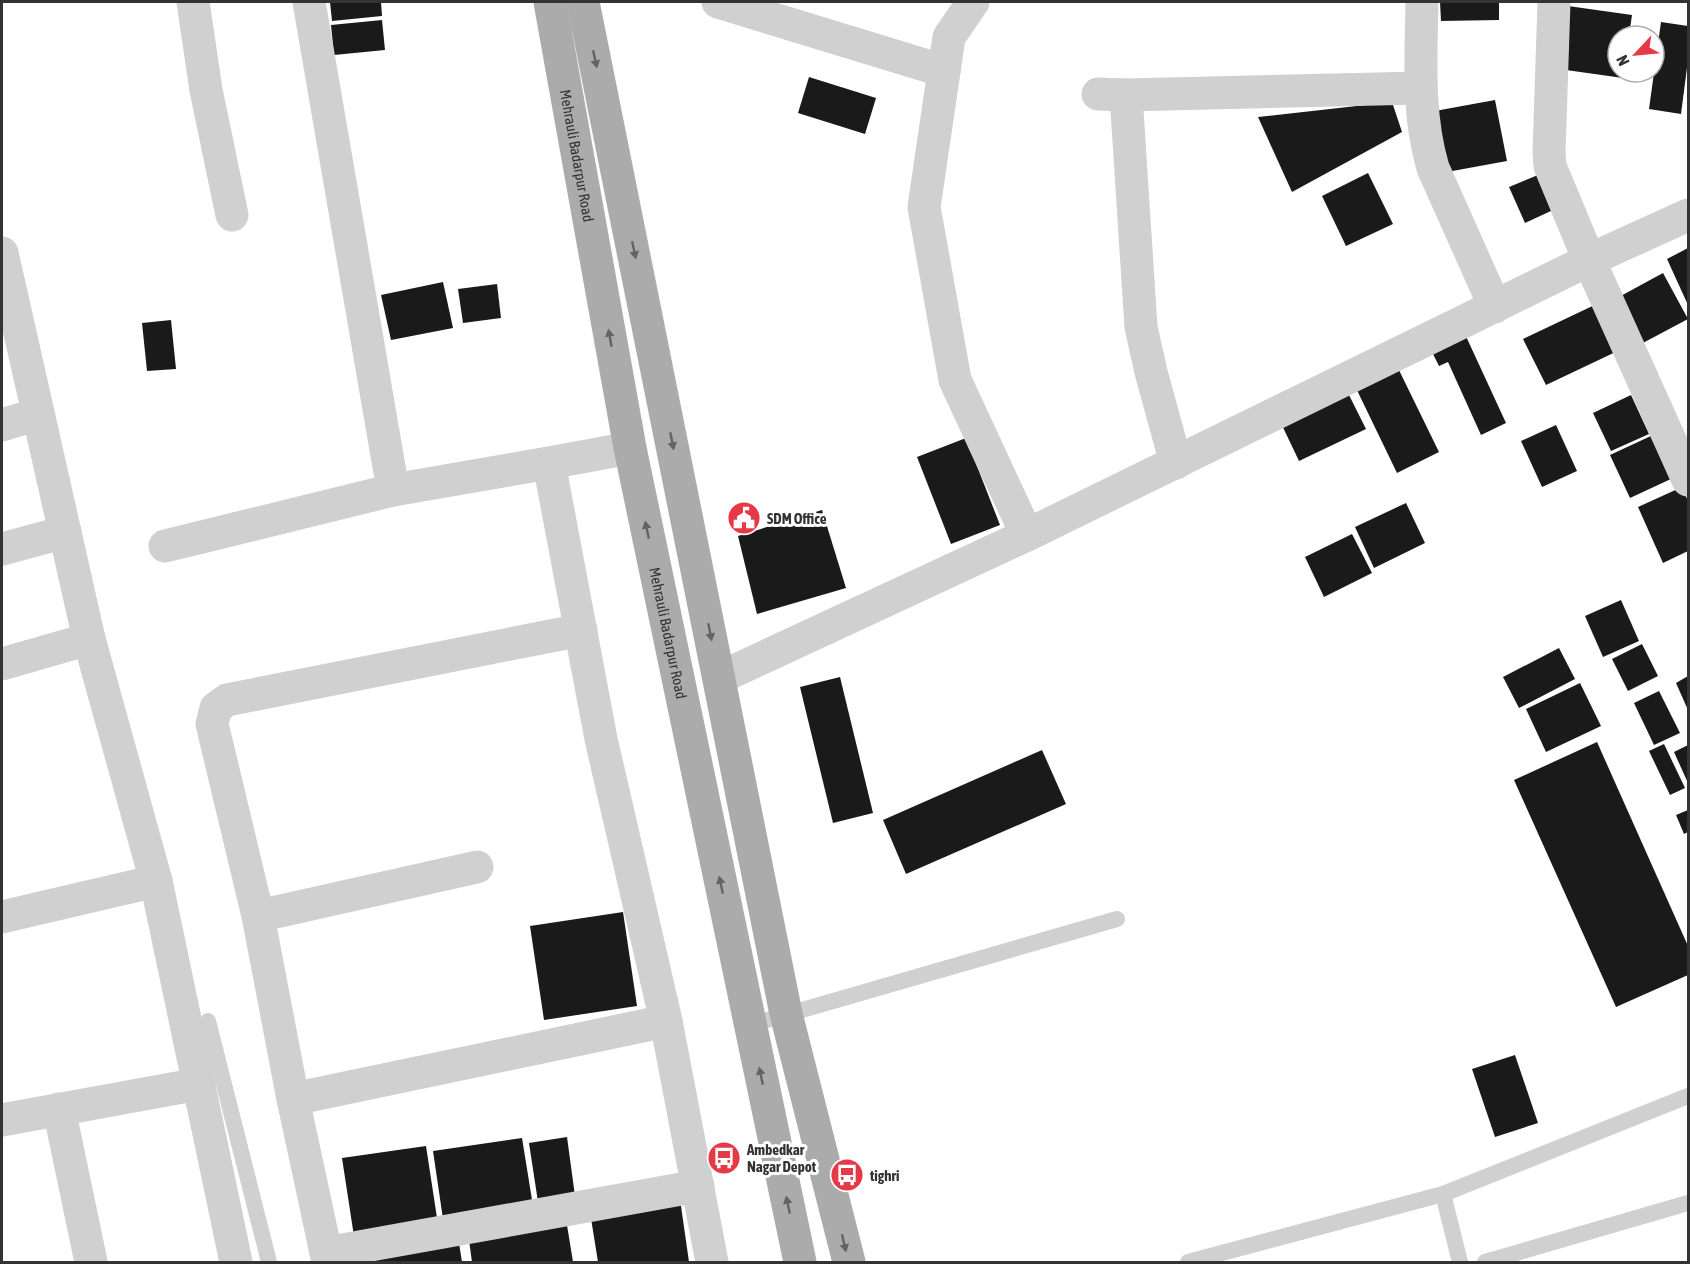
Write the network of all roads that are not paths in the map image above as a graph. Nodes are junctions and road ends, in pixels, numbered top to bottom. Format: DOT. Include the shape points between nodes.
graph roads {
  1 [pos="194,2"];
  2 [pos="309,2"];
  3 [pos="550,2"];
  4 [pos="583,2"];
  5 [pos="718,2"];
  6 [pos="973,2"];
  7 [pos="1422,2"];
  8 [pos="1554,2"];
  9 [pos="944,71"];
  10 [pos="1421,88"];
  11 [pos="626,210"];
  12 [pos="232,215"];
  13 [pos="1689,215"];
  14 [pos="588,218"];
  15 [pos="2,253"];
  16 [pos="1589,260"];
  17 [pos="1495,307"];
  18 [pos="38,414"];
  19 [pos="2,424"];
  20 [pos="630,448"];
  21 [pos="1176,463"];
  22 [pos="549,464"];
  23 [pos="1689,480"];
  24 [pos="393,490"];
  25 [pos="65,532"];
  26 [pos="1027,535"];
  27 [pos="165,546"];
  28 [pos="2,549"];
  29 [pos="581,630"];
  30 [pos="89,639"];
  31 [pos="2,664"];
  32 [pos="718,678"];
  33 [pos="477,867"];
  34 [pos="156,881"];
  35 [pos="258,916"];
  36 [pos="2,917"];
  37 [pos="1117,919"];
  38 [pos="786,1014"];
  39 [pos="208,1021"];
  40 [pos="666,1021"];
  41 [pos="750,1025"];
  42 [pos="199,1084"];
  43 [pos="1689,1096"];
  44 [pos="293,1099"];
  45 [pos="59,1109"];
  46 [pos="2,1120"];
  47 [pos="698,1186"];
  48 [pos="1443,1194"];
  49 [pos="1689,1203"];
  50 [pos="327,1258"];
  51 [pos="91,1263"];
  52 [pos="236,1263"];
  53 [pos="269,1263"];
  54 [pos="712,1263"];
  55 [pos="800,1263"];
  56 [pos="849,1263"];
  57 [pos="1188,1263"];
  58 [pos="1460,1263"];
  59 [pos="1485,1263"];
  1 -- 12 [label="street" via="206,90"];
  2 -- 24 [label="street"];
  3 -- 14 [label="main road, Mehrauli Badarpur Road"];
  4 -- 11 [label="main road, one-way"];
  5 -- 9 [label="street"];
  6 -- 9 [label="street" via="949,37"];
  7 -- 10 [label="street"];
  8 -- 16 [label="street" via="1549,152"];
  9 -- 26 [label="street" via="924,207 928,232 955,380"];
  10 -- 17 [label="street" via="1426,146 1433,168"];
  10 -- 21 [label="street" via="1112,94 1141,327"];
  11 -- 14 [label="main road"];
  11 -- 32 [label="main road, one-way"];
  13 -- 16 [label="street"];
  20 -- 14 [label="main road, Mehrauli Badarpur Road, one-way"];
  15 -- 18 [label="street"];
  16 -- 17 [label="street"];
  16 -- 23 [label="street"];
  17 -- 21 [label="street"];
  18 -- 19 [label="street"];
  18 -- 25 [label="street"];
  20 -- 22 [label="street"];
  41 -- 20 [label="main road, Mehrauli Badarpur Road, one-way"];
  21 -- 26 [label="street"];
  22 -- 24 [label="street"];
  22 -- 29 [label="street"];
  24 -- 27 [label="street"];
  25 -- 28 [label="street"];
  25 -- 30 [label="street"];
  26 -- 32 [label="street"];
  29 -- 35 [label="street" via="227,700 216,708 212,724"];
  29 -- 40 [label="street" via="601,739"];
  30 -- 31 [label="street"];
  30 -- 34 [label="street"];
  32 -- 38 [label="main road"];
  33 -- 35 [label="street"];
  34 -- 36 [label="street"];
  34 -- 42 [label="street"];
  35 -- 44 [label="street"];
  37 -- 38 [label="lane"];
  38 -- 41 [label="lane"];
  38 -- 56 [label="main road, one-way"];
  39 -- 53 [label="lane"];
  40 -- 44 [label="street"];
  40 -- 47 [label="street"];
  55 -- 41 [label="main road, Mehrauli Badarpur Road, one-way"];
  42 -- 45 [label="street"];
  42 -- 52 [label="street"];
  43 -- 48 [label="lane"];
  44 -- 50 [label="street"];
  45 -- 46 [label="street"];
  45 -- 51 [label="street"];
  47 -- 50 [label="street"];
  47 -- 54 [label="street"];
  48 -- 57 [label="lane"];
  48 -- 58 [label="lane"];
  49 -- 59 [label="lane"];
}
